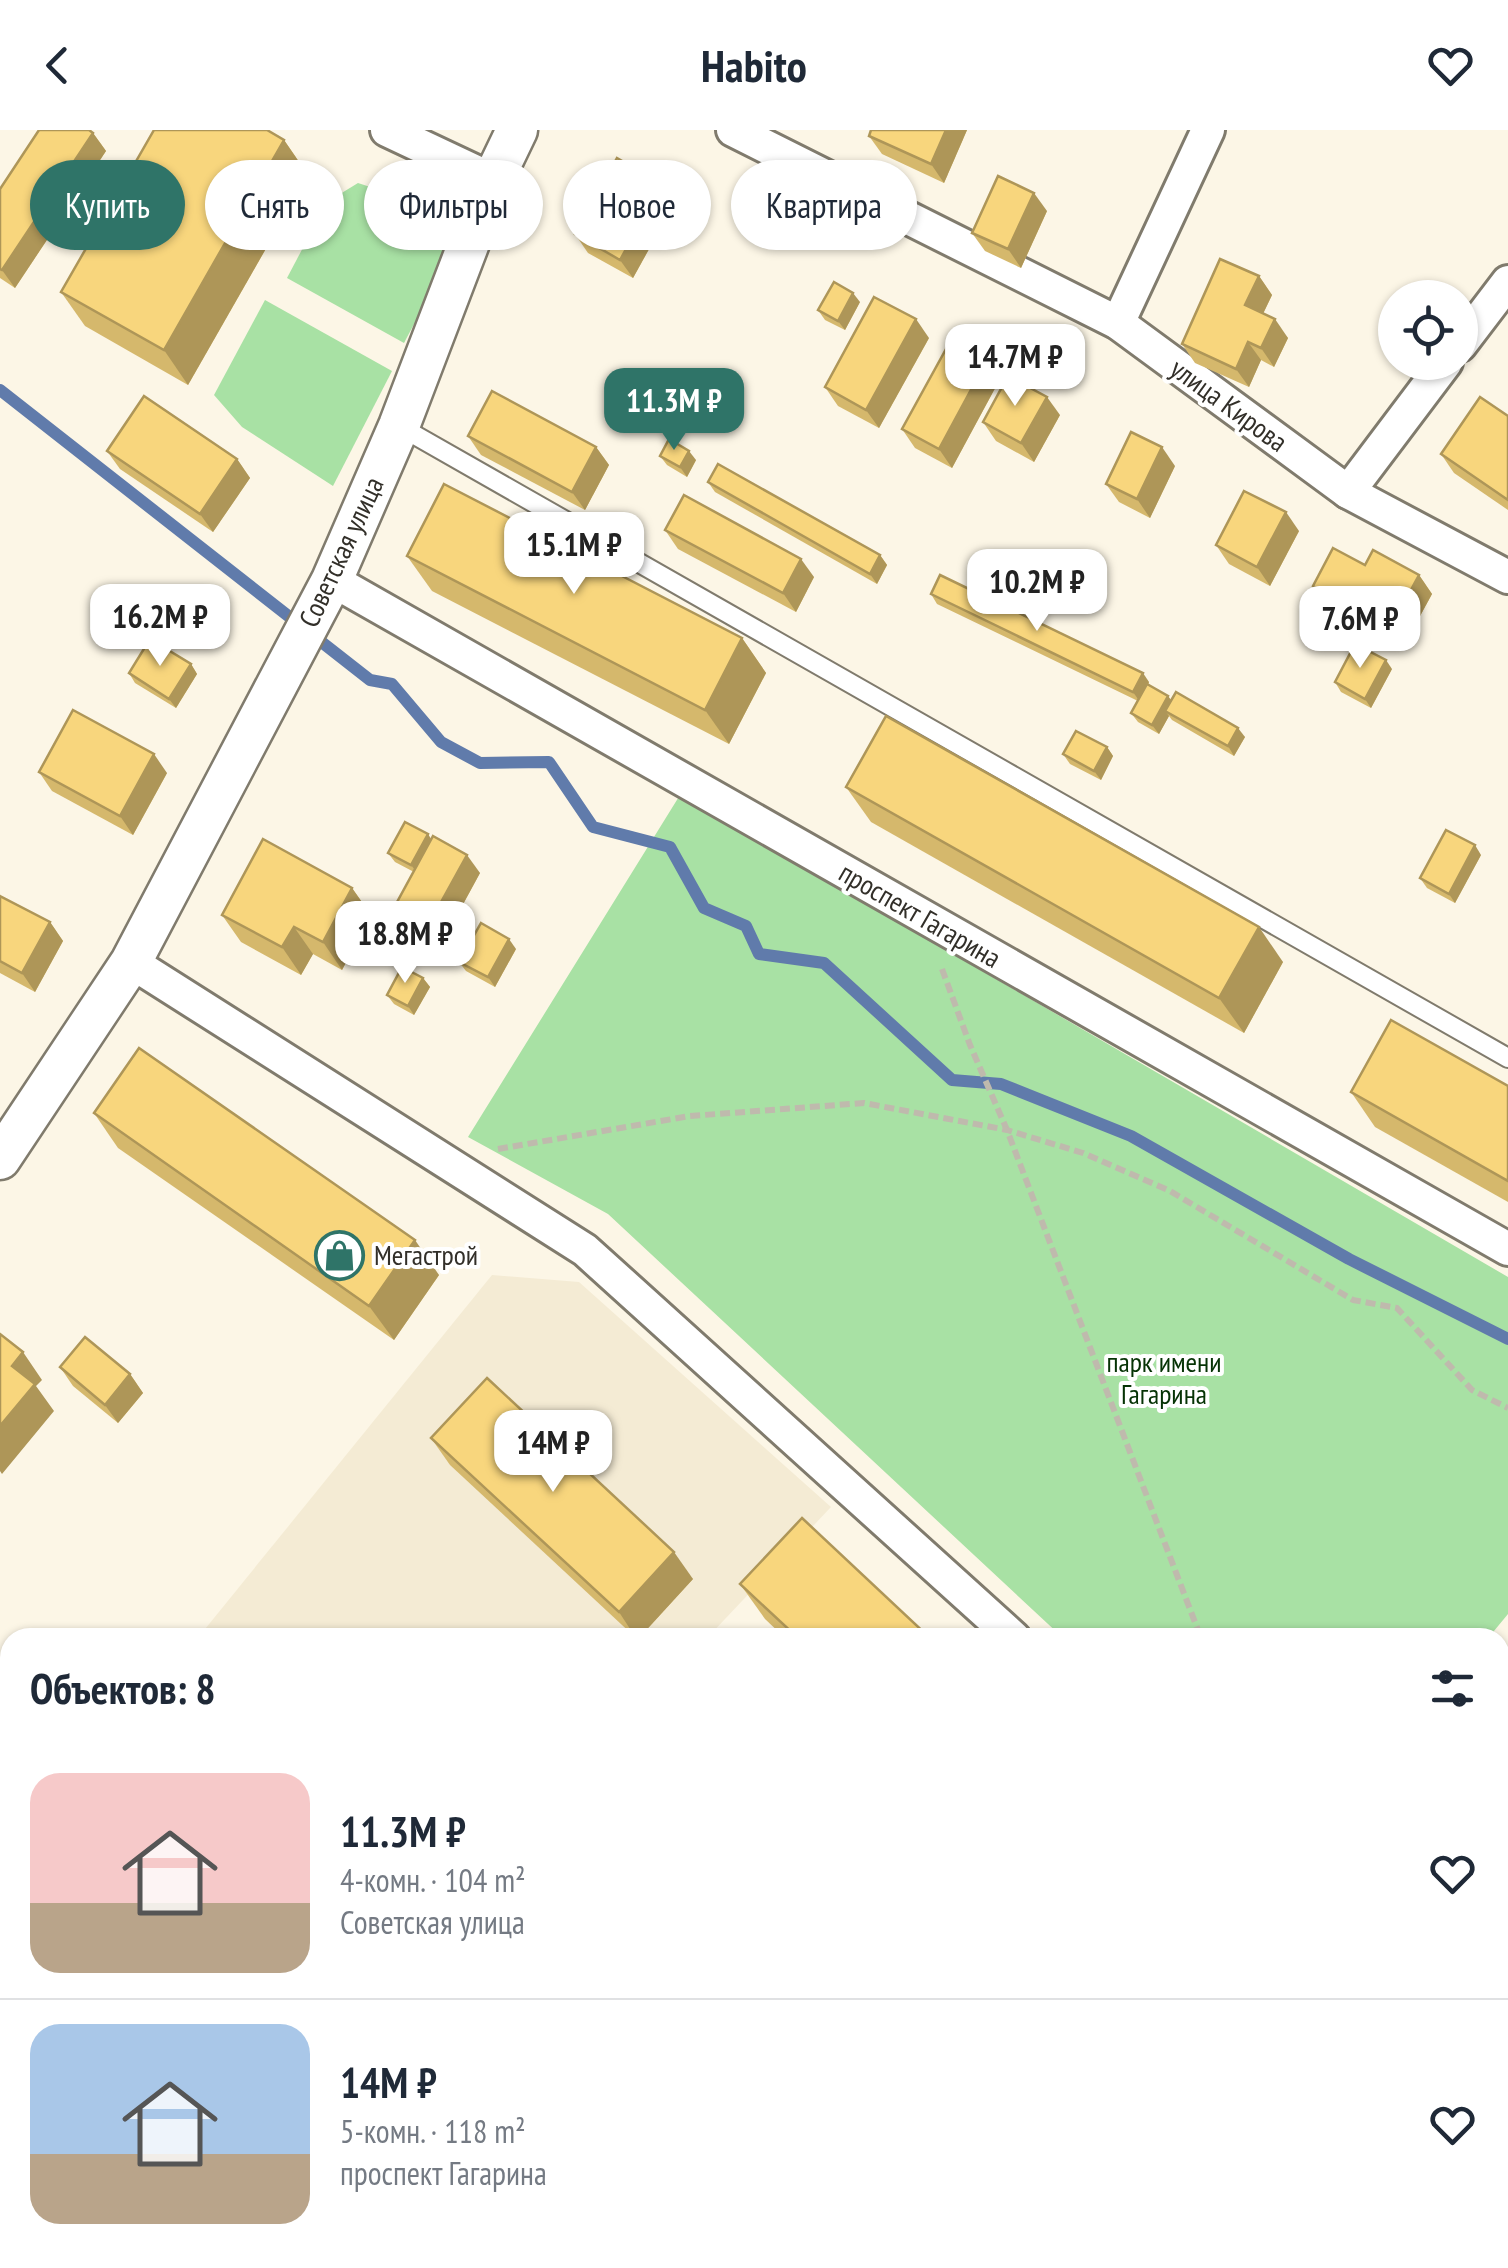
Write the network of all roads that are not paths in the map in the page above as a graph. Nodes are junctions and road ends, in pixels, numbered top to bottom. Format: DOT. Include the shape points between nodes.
graph roads {
  1 [pos="387,130"];
  2 [pos="517,130"];
  3 [pos="733,130"];
  4 [pos="1208,130"];
  5 [pos="451,160"];
  6 [pos="503,160"];
  7 [pos="467,250"];
  8 [pos="1508,282"];
  9 [pos="1478,321"];
  10 [pos="1118,323"];
  11 [pos="1432,380"];
  12 [pos="400,426"];
  13 [pos="1348,492"];
  14 [pos="1508,577"];
  15 [pos="326,592"];
  16 [pos="131,962"];
  17 [pos="1508,1058"];
  18 [pos="0,1159"];
  19 [pos="1508,1249"];
  20 [pos="1003,1628"];
  1 -- 5 [label="street"];
  2 -- 6 [label="street, Советская улица"];
  3 -- 10 [label="street, улица Кирова"];
  4 -- 10 [label="street"];
  7 -- 12 [label="street, Советская улица"];
  8 -- 9 [label="street"];
  10 -- 13 [label="street, улица Кирова"];
  11 -- 13 [label="street"];
  12 -- 15 [label="street, Советская улица"];
  12 -- 17 [label="lane"];
  13 -- 14 [label="street, улица Кирова"];
  15 -- 16 [label="street, Советская улица"];
  15 -- 19 [label="street, проспект Гагарина" via="922,916"];
  16 -- 18 [label="street, Советская улица"];
  16 -- 20 [label="street" via="585,1250"];
}
